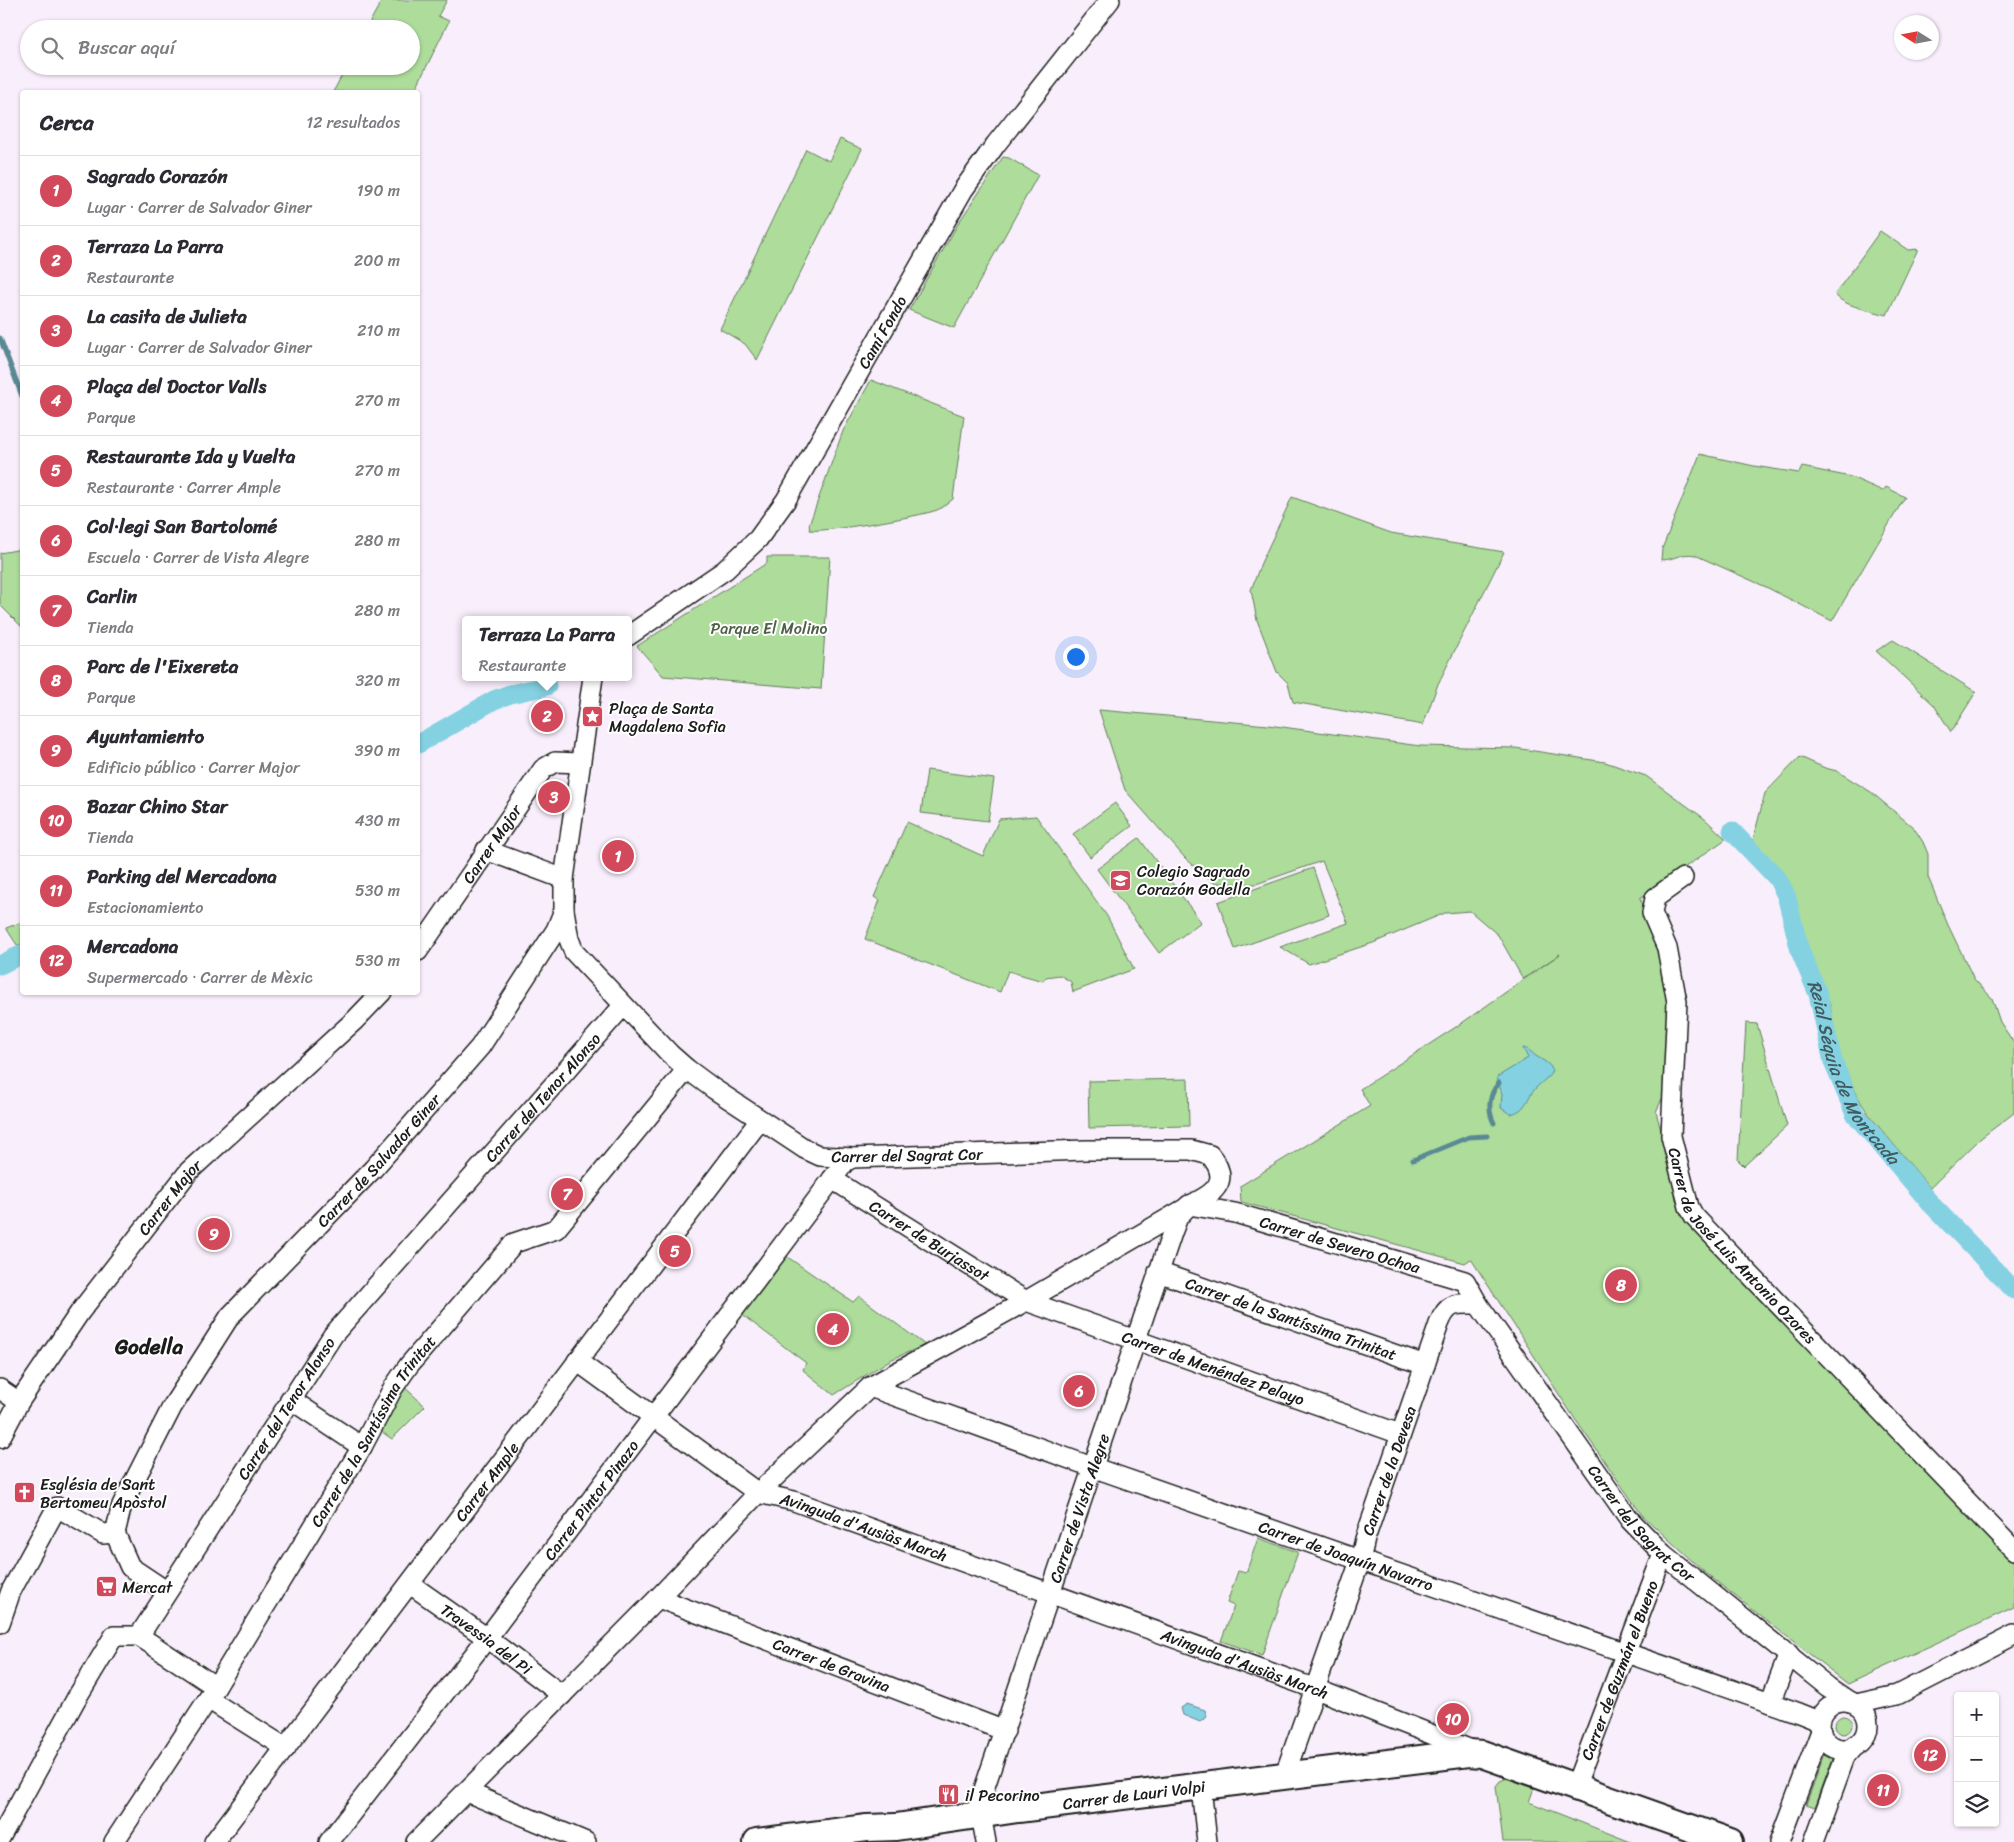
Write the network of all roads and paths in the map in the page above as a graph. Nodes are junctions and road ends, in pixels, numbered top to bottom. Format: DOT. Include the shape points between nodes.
graph roads {
  1 [pos="1110,0"];
  2 [pos="632,633"];
  3 [pos="592,681"];
  4 [pos="579,762"];
  5 [pos="486,850"];
  6 [pos="1683,878"];
  7 [pos="564,879"];
  8 [pos="564,910"];
  9 [pos="420,948"];
  10 [pos="379,995"];
  11 [pos="623,1006"];
  12 [pos="687,1069"];
  13 [pos="760,1120"];
  14 [pos="852,1158"];
  15 [pos="832,1179"];
  16 [pos="1189,1205"];
  17 [pos="1158,1272"];
  18 [pos="1026,1300"];
  19 [pos="1478,1304"];
  20 [pos="1136,1338"];
  21 [pos="577,1361"];
  22 [pos="1424,1365"];
  23 [pos="870,1387"];
  24 [pos="0,1389"];
  25 [pos="290,1399"];
  26 [pos="19,1402"];
  27 [pos="653,1418"];
  28 [pos="1400,1434"];
  29 [pos="0,1438"];
  30 [pos="362,1447"];
  31 [pos="1092,1467"];
  32 [pos="758,1494"];
  33 [pos="115,1533"];
  34 [pos="2014,1550"];
  35 [pos="1663,1554"];
  36 [pos="1360,1561"];
  37 [pos="410,1584"];
  38 [pos="166,1591"];
  39 [pos="1052,1593"];
  40 [pos="658,1598"];
  41 [pos="0,1623"];
  42 [pos="2014,1634"];
  43 [pos="139,1636"];
  44 [pos="488,1638"];
  45 [pos="1624,1654"];
  46 [pos="1789,1654"];
  47 [pos="1316,1689"];
  48 [pos="212,1693"];
  49 [pos="562,1695"];
  50 [pos="1898,1695"];
  51 [pos="1770,1703"];
  52 [pos="1853,1703"];
  53 [pos="1821,1728"];
  54 [pos="1005,1731"];
  55 [pos="1861,1740"];
  56 [pos="286,1748"];
  57 [pos="1482,1754"];
  58 [pos="1284,1777"];
  59 [pos="1201,1787"];
  60 [pos="1575,1787"];
  61 [pos="467,1792"];
  62 [pos="980,1815"];
  63 [pos="5,1818"];
  64 [pos="897,1834"];
  65 [pos="0,1838"];
  66 [pos="114,1842"];
  67 [pos="214,1842"];
  68 [pos="329,1842"];
  69 [pos="416,1842"];
  70 [pos="586,1842"];
  71 [pos="757,1842"];
  72 [pos="986,1842"];
  73 [pos="1207,1842"];
  74 [pos="1730,1842"];
  75 [pos="1779,1842"];
  76 [pos="1814,1842"];
  1 -- 2 [label="street, Camí Fondo" via="963,190 786,500 758,539 725,570"];
  3 -- 4 [label="street"];
  4 -- 5 [label="street, Carrer Major" via="555,762 542,769"];
  4 -- 7 [label="street, Carrer de Salvador Giner"];
  5 -- 7 [label="street"];
  5 -- 9 [label="street, Carrer Major"];
  6 -- 34 [label="street, Carrer de José Luis Antonio Ozores" via="1655,898 1652,908 1667,948 1676,990 1671,1136 1689,1207 1694,1216"];
  7 -- 8 [label="street, Carrer de Salvador Giner"];
  8 -- 11 [label="street, Carrer del Sagrat Cor" via="568,939 574,952"];
  8 -- 33 [label="street, Carrer de Salvador Giner" via="549,942 480,1048 374,1169 230,1316 172,1406 122,1505"];
  10 -- 26 [label="street, Carrer Major" via="189,1171 80,1312"];
  11 -- 12 [label="street, Carrer del Sagrat Cor"];
  11 -- 25 [label="street, Carrer del Tenor Alonso" via="333,1335"];
  12 -- 13 [label="street, Carrer del Sagrat Cor"];
  12 -- 30 [label="street, Carrer de la Santíssima Trinitat" via="556,1228 514,1243 477,1285 409,1365"];
  13 -- 14 [label="street, Carrer del Sagrat Cor" via="820,1156"];
  13 -- 21 [label="street, Carrer Ample"];
  14 -- 15 [label="street, Carrer Pintor Pinazo"];
  14 -- 16 [label="street, Carrer del Sagrat Cor" via="1191,1150 1210,1155 1220,1172 1214,1191"];
  15 -- 18 [label="street, Carrer de Burjassot"];
  15 -- 27 [label="street, Carrer Pintor Pinazo"];
  16 -- 17 [label="street, Carrer de Vista Alegre" via="1175,1223"];
  16 -- 18 [label="street"];
  16 -- 19 [label="street, Carrer de Severo Ochoa" via="1235,1213 1455,1276 1465,1281"];
  17 -- 20 [label="street, Carrer de Vista Alegre"];
  17 -- 22 [label="street, Carrer de la Santíssima Trinitat"];
  18 -- 20 [label="street, Carrer de Menéndez Pelayo"];
  18 -- 23 [label="street"];
  19 -- 22 [label="street, Carrer de la Devesa" via="1448,1307"];
  19 -- 35 [label="street, Carrer del Sagrat Cor" via="1630,1520"];
  20 -- 28 [label="street, Carrer de Menéndez Pelayo"];
  20 -- 31 [label="street, Carrer de Vista Alegre"];
  21 -- 27 [label="street"];
  21 -- 37 [label="street, Carrer Ample"];
  22 -- 28 [label="street, Carrer de la Devesa"];
  23 -- 31 [label="street, Carrer de Joaquín Navarro"];
  23 -- 32 [label="street"];
  24 -- 26 [label="street"];
  25 -- 30 [label="street"];
  25 -- 38 [label="street, Carrer del Tenor Alonso"];
  26 -- 29 [label="street, Carrer Major"];
  27 -- 32 [label="street"];
  27 -- 44 [label="street, Carrer Pintor Pinazo"];
  28 -- 36 [label="street, Carrer de la Devesa"];
  30 -- 48 [label="street, Carrer de la Santíssima Trinitat"];
  31 -- 36 [label="street, Carrer de Joaquín Navarro"];
  31 -- 39 [label="street, Carrer de Vista Alegre"];
  32 -- 39 [label="street, Avinguda d'Ausiàs March" via="794,1501"];
  32 -- 40 [label="street"];
  33 -- 38 [label="street" via="130,1567"];
  33 -- 41 [label="street" via="103,1534 57,1507 11,1592"];
  35 -- 45 [label="street, Carrer de Guzmán el Bueno"];
  35 -- 46 [label="street, Carrer del Sagrat Cor"];
  36 -- 45 [label="street, Carrer de Joaquín Navarro"];
  36 -- 47 [label="street, Carrer de la Devesa"];
  37 -- 44 [label="street, Travessia del Pi"];
  37 -- 56 [label="street, Carrer Ample"];
  38 -- 43 [label="street, Carrer del Tenor Alonso"];
  39 -- 47 [label="street, Avinguda d'Ausiàs March"];
  39 -- 54 [label="street, Carrer de Vista Alegre"];
  40 -- 49 [label="street"];
  40 -- 54 [label="street, Carrer de Gravina"];
  42 -- 50 [label="street"];
  43 -- 48 [label="street"];
  43 -- 63 [label="street" via="114,1636"];
  44 -- 49 [label="street, Travessia del Pi"];
  44 -- 68 [label="street, Carrer Pintor Pinazo"];
  45 -- 51 [label="street, Carrer de Joaquín Navarro"];
  45 -- 60 [label="street, Carrer de Guzmán el Bueno"];
  46 -- 51 [label="street"];
  46 -- 52 [label="street, Carrer del Sagrat Cor"];
  47 -- 57 [label="street, Avinguda d'Ausiàs March"];
  47 -- 58 [label="street, Carrer de la Devesa"];
  48 -- 56 [label="street"];
  48 -- 66 [label="street, Carrer de la Santíssima Trinitat"];
  49 -- 61 [label="street"];
  50 -- 52 [label="street"];
  50 -- 55 [label="street" via="1875,1719"];
  51 -- 53 [label="street, Carrer de Joaquín Navarro" via="1814,1719"];
  52 -- 53 [label="street" via="1830,1706 1825,1711"];
  52 -- 55 [label="street" via="1866,1714 1868,1727"];
  53 -- 55 [label="street" via="1835,1747 1848,1748"];
  53 -- 75 [label="street"];
  54 -- 62 [label="street, Carrer de Vista Alegre" via="979,1804"];
  55 -- 76 [label="street" via="1845,1758"];
  56 -- 67 [label="street, Carrer Ample"];
  57 -- 58 [label="street, Carrer de Lauri Volpi"];
  57 -- 60 [label="street, Avinguda d'Ausiàs March"];
  58 -- 59 [label="street, Carrer de Lauri Volpi"];
  59 -- 62 [label="street, Carrer de Lauri Volpi"];
  59 -- 73 [label="street"];
  60 -- 74 [label="street, Avinguda d'Ausiàs March"];
  61 -- 69 [label="street"];
  61 -- 70 [label="street"];
  62 -- 64 [label="street, Carrer de Lauri Volpi"];
  62 -- 72 [label="street"];
  63 -- 65 [label="street"];
  64 -- 71 [label="street, Carrer de Lauri Volpi" via="867,1828"];
}
